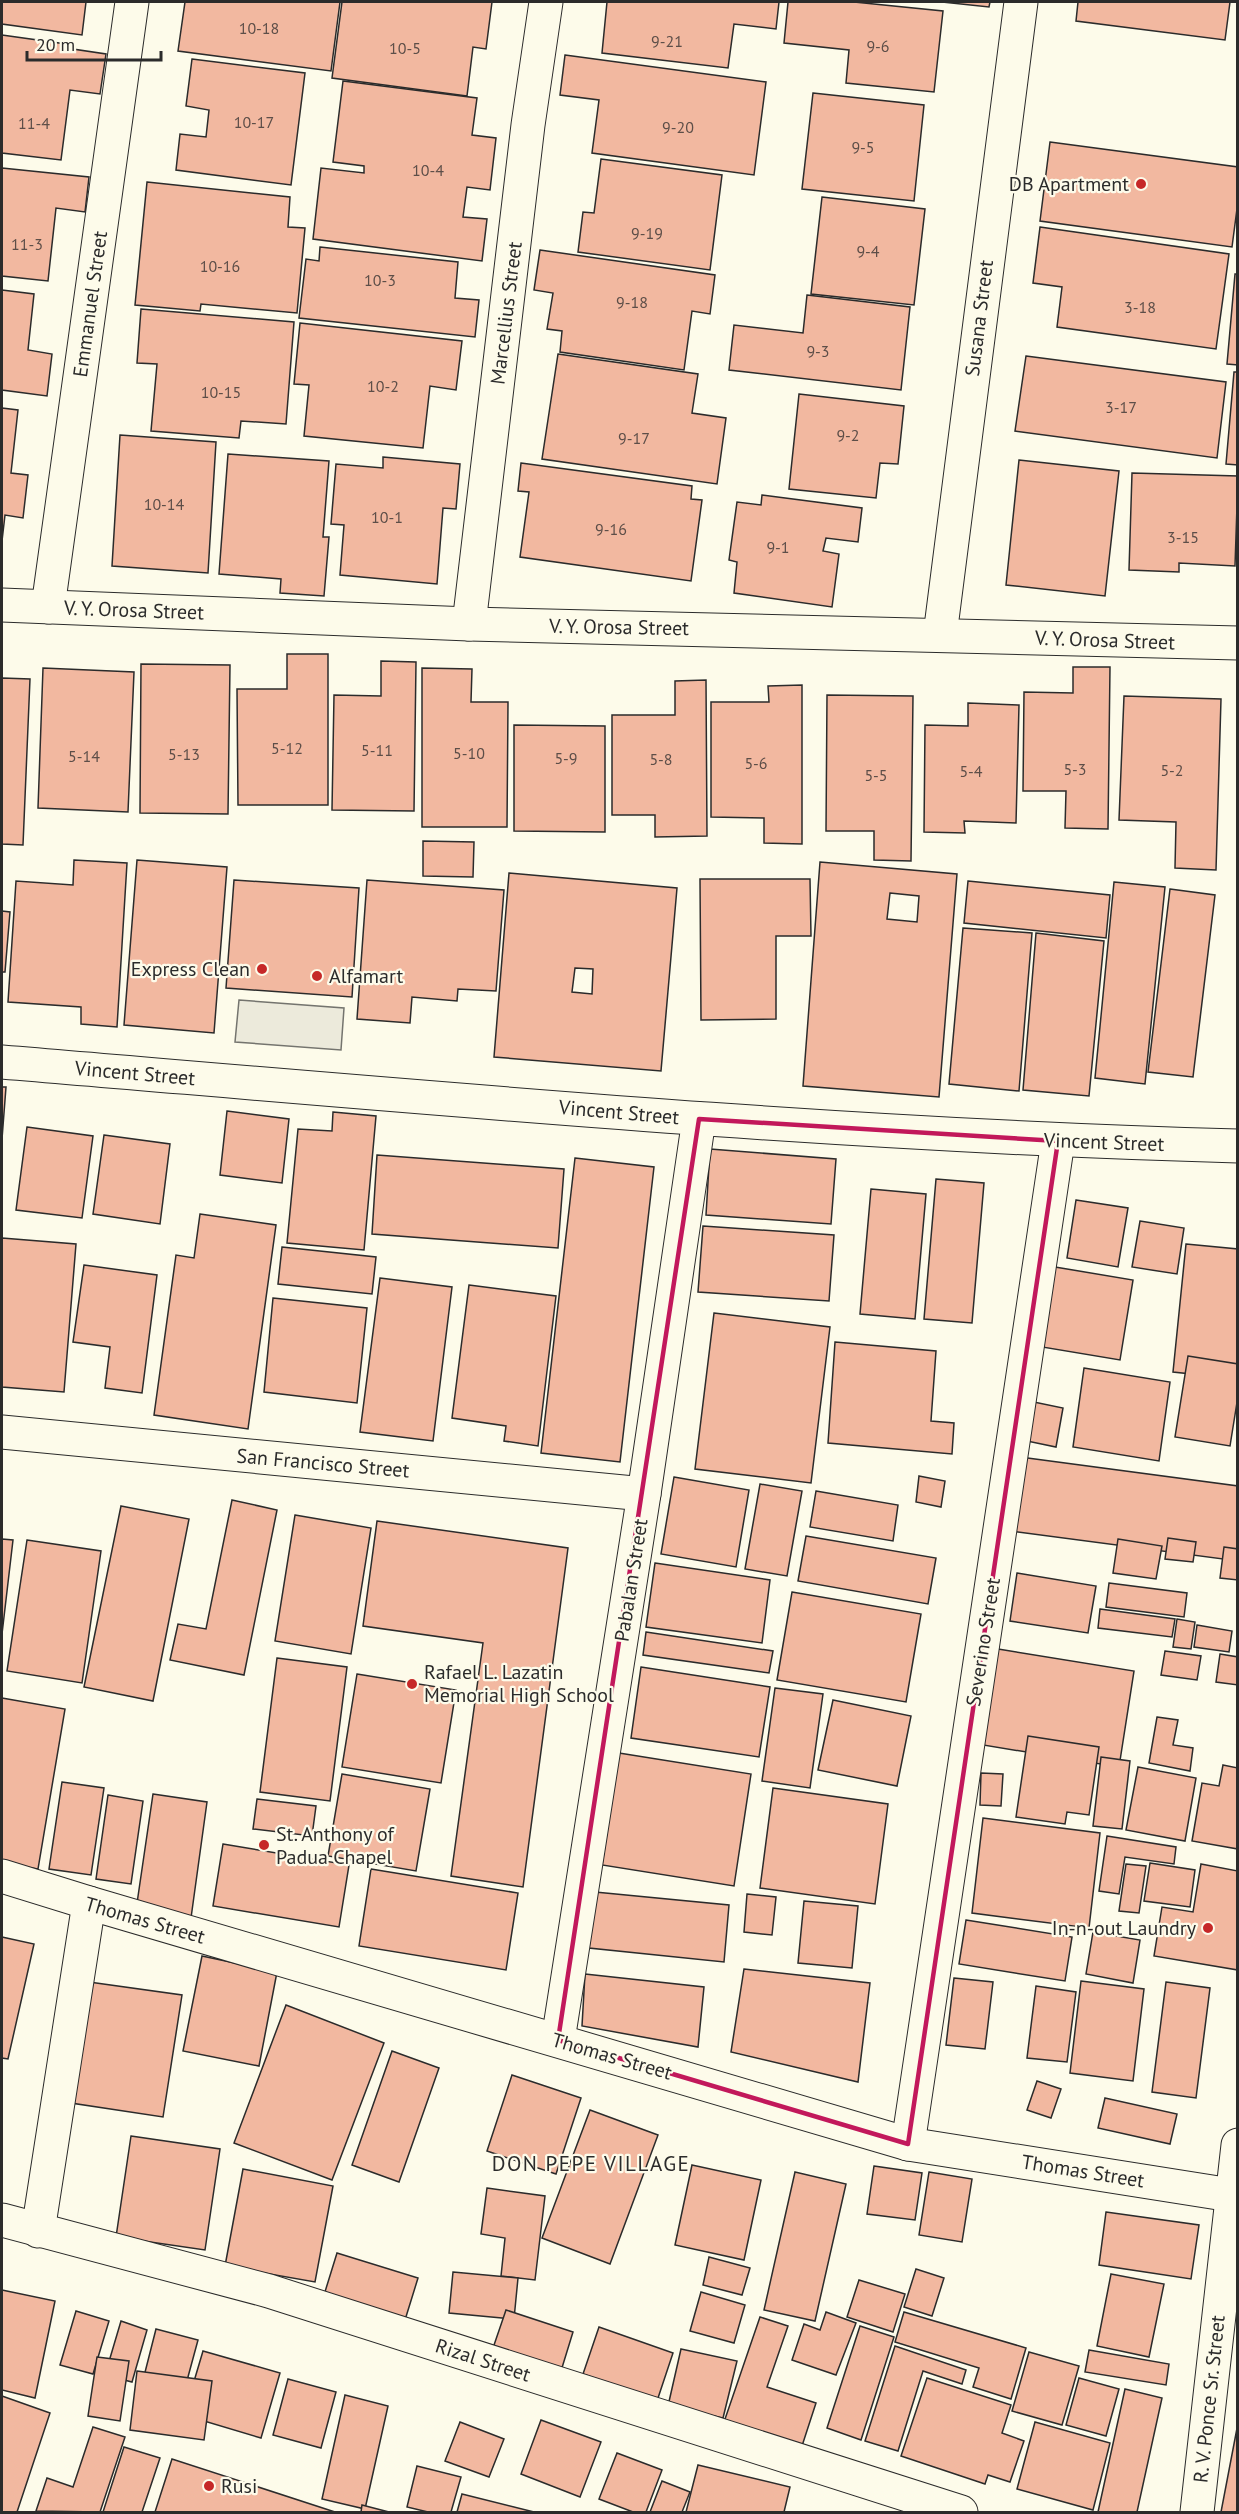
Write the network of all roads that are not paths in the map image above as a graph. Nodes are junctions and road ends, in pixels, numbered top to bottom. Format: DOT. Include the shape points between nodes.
graph roads {
  1 [pos="132,2"];
  2 [pos="546,2"];
  3 [pos="1021,2"];
  4 [pos="2,605"];
  5 [pos="48,607"];
  6 [pos="470,624"];
  7 [pos="940,635"];
  8 [pos="1238,643"];
  9 [pos="2,1062"];
  10 [pos="699,1119"];
  11 [pos="1058,1141"];
  12 [pos="1238,1146"];
  13 [pos="2,1432"];
  14 [pos="644,1494"];
  15 [pos="2,1876"];
  16 [pos="89,1903"];
  17 [pos="558,2040"];
  18 [pos="908,2144"];
  19 [pos="1238,2145"];
  20 [pos="1231,2195"];
  21 [pos="2,2220"];
  22 [pos="38,2231"];
  23 [pos="1197,2511"];
  24 [pos="961,2512"];
  1 -- 5 [label="street, Emmanuel Street"];
  2 -- 6 [label="street, Marcellius Street"];
  3 -- 7 [label="street, Susana Street"];
  4 -- 5 [label="street, V. Y. Orosa Street"];
  5 -- 6 [label="street, V. Y. Orosa Street"];
  6 -- 7 [label="street, V. Y. Orosa Street"];
  7 -- 8 [label="street, V. Y. Orosa Street"];
  9 -- 10 [label="street, Vincent Street"];
  10 -- 11 [label="street, Vincent Street"];
  10 -- 14 [label="street, Pabalan Street"];
  11 -- 12 [label="street, Vincent Street"];
  11 -- 18 [label="street, Severino Street"];
  13 -- 14 [label="street, San Francisco Street"];
  14 -- 17 [label="street, Pabalan Street"];
  15 -- 16 [label="street, Thomas Street"];
  16 -- 17 [label="street, Thomas Street"];
  16 -- 22 [label="street"];
  17 -- 18 [label="street, Thomas Street"];
  18 -- 20 [label="street, Thomas Street"];
  19 -- 20 [label="street, R. V. Ponce Sr. Street"];
  20 -- 23 [label="street, R. V. Ponce Sr. Street"];
  21 -- 22 [label="street, Rizal Street"];
  22 -- 24 [label="street, Rizal Street" via="269,2291"];
}
